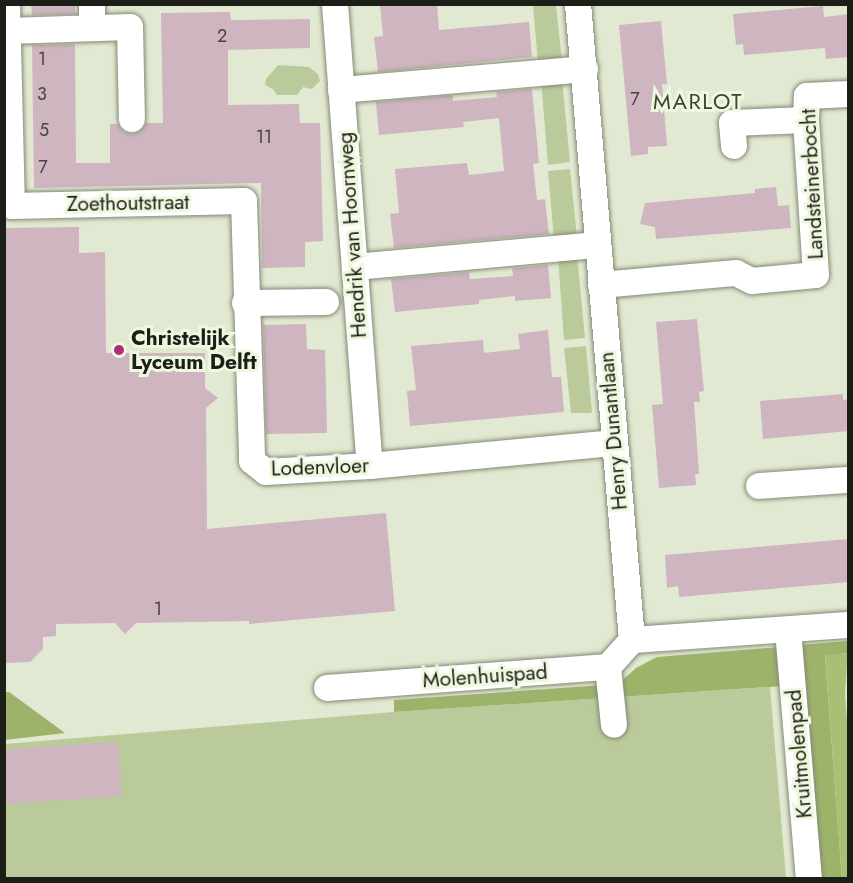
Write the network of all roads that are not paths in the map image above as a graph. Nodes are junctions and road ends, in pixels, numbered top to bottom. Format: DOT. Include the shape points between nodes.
graph roads {
  1 [pos="7,4"];
  2 [pos="335,4"];
  3 [pos="578,4"];
  4 [pos="92,16"];
  5 [pos="7,31"];
  6 [pos="585,69"];
  7 [pos="341,90"];
  8 [pos="849,94"];
  9 [pos="132,119"];
  10 [pos="806,120"];
  11 [pos="734,146"];
  12 [pos="244,201"];
  13 [pos="598,245"];
  14 [pos="355,267"];
  15 [pos="601,285"];
  16 [pos="326,302"];
  17 [pos="245,303"];
  18 [pos="615,443"];
  19 [pos="370,466"];
  20 [pos="849,480"];
  21 [pos="759,486"];
  22 [pos="849,626"];
  23 [pos="788,630"];
  24 [pos="632,640"];
  25 [pos="608,667"];
  26 [pos="327,688"];
  27 [pos="614,725"];
  28 [pos="809,879"];
  1 -- 5 [label="street"];
  2 -- 7 [label="street, Hendrik van Hoornweg"];
  3 -- 6 [label="street, Henry Dunantlaan"];
  4 -- 5 [label="street"];
  4 -- 9 [label="street" via="130,27"];
  5 -- 12 [label="street, Zoethoutstraat" via="12,206"];
  6 -- 7 [label="street"];
  6 -- 13 [label="street, Henry Dunantlaan"];
  7 -- 14 [label="street, Hendrik van Hoornweg"];
  8 -- 10 [label="street, Landsteinerbocht" via="807,96"];
  10 -- 11 [label="street" via="732,123"];
  10 -- 15 [label="street, Landsteinerbocht" via="816,275 752,281 736,273"];
  12 -- 17 [label="street, Lodenvloer"];
  13 -- 14 [label="street"];
  13 -- 15 [label="street, Henry Dunantlaan"];
  14 -- 19 [label="street, Hendrik van Hoornweg"];
  15 -- 18 [label="street, Henry Dunantlaan"];
  16 -- 17 [label="street"];
  17 -- 19 [label="street, Lodenvloer" via="252,460 266,472"];
  18 -- 19 [label="street, Lodenvloer"];
  18 -- 24 [label="street, Henry Dunantlaan"];
  20 -- 21 [label="street"];
  22 -- 23 [label="street"];
  23 -- 24 [label="street"];
  23 -- 28 [label="street, Kruitmolenpad"];
  24 -- 25 [label="street"];
  25 -- 26 [label="street, Molenhuispad"];
  25 -- 27 [label="street"];
}
